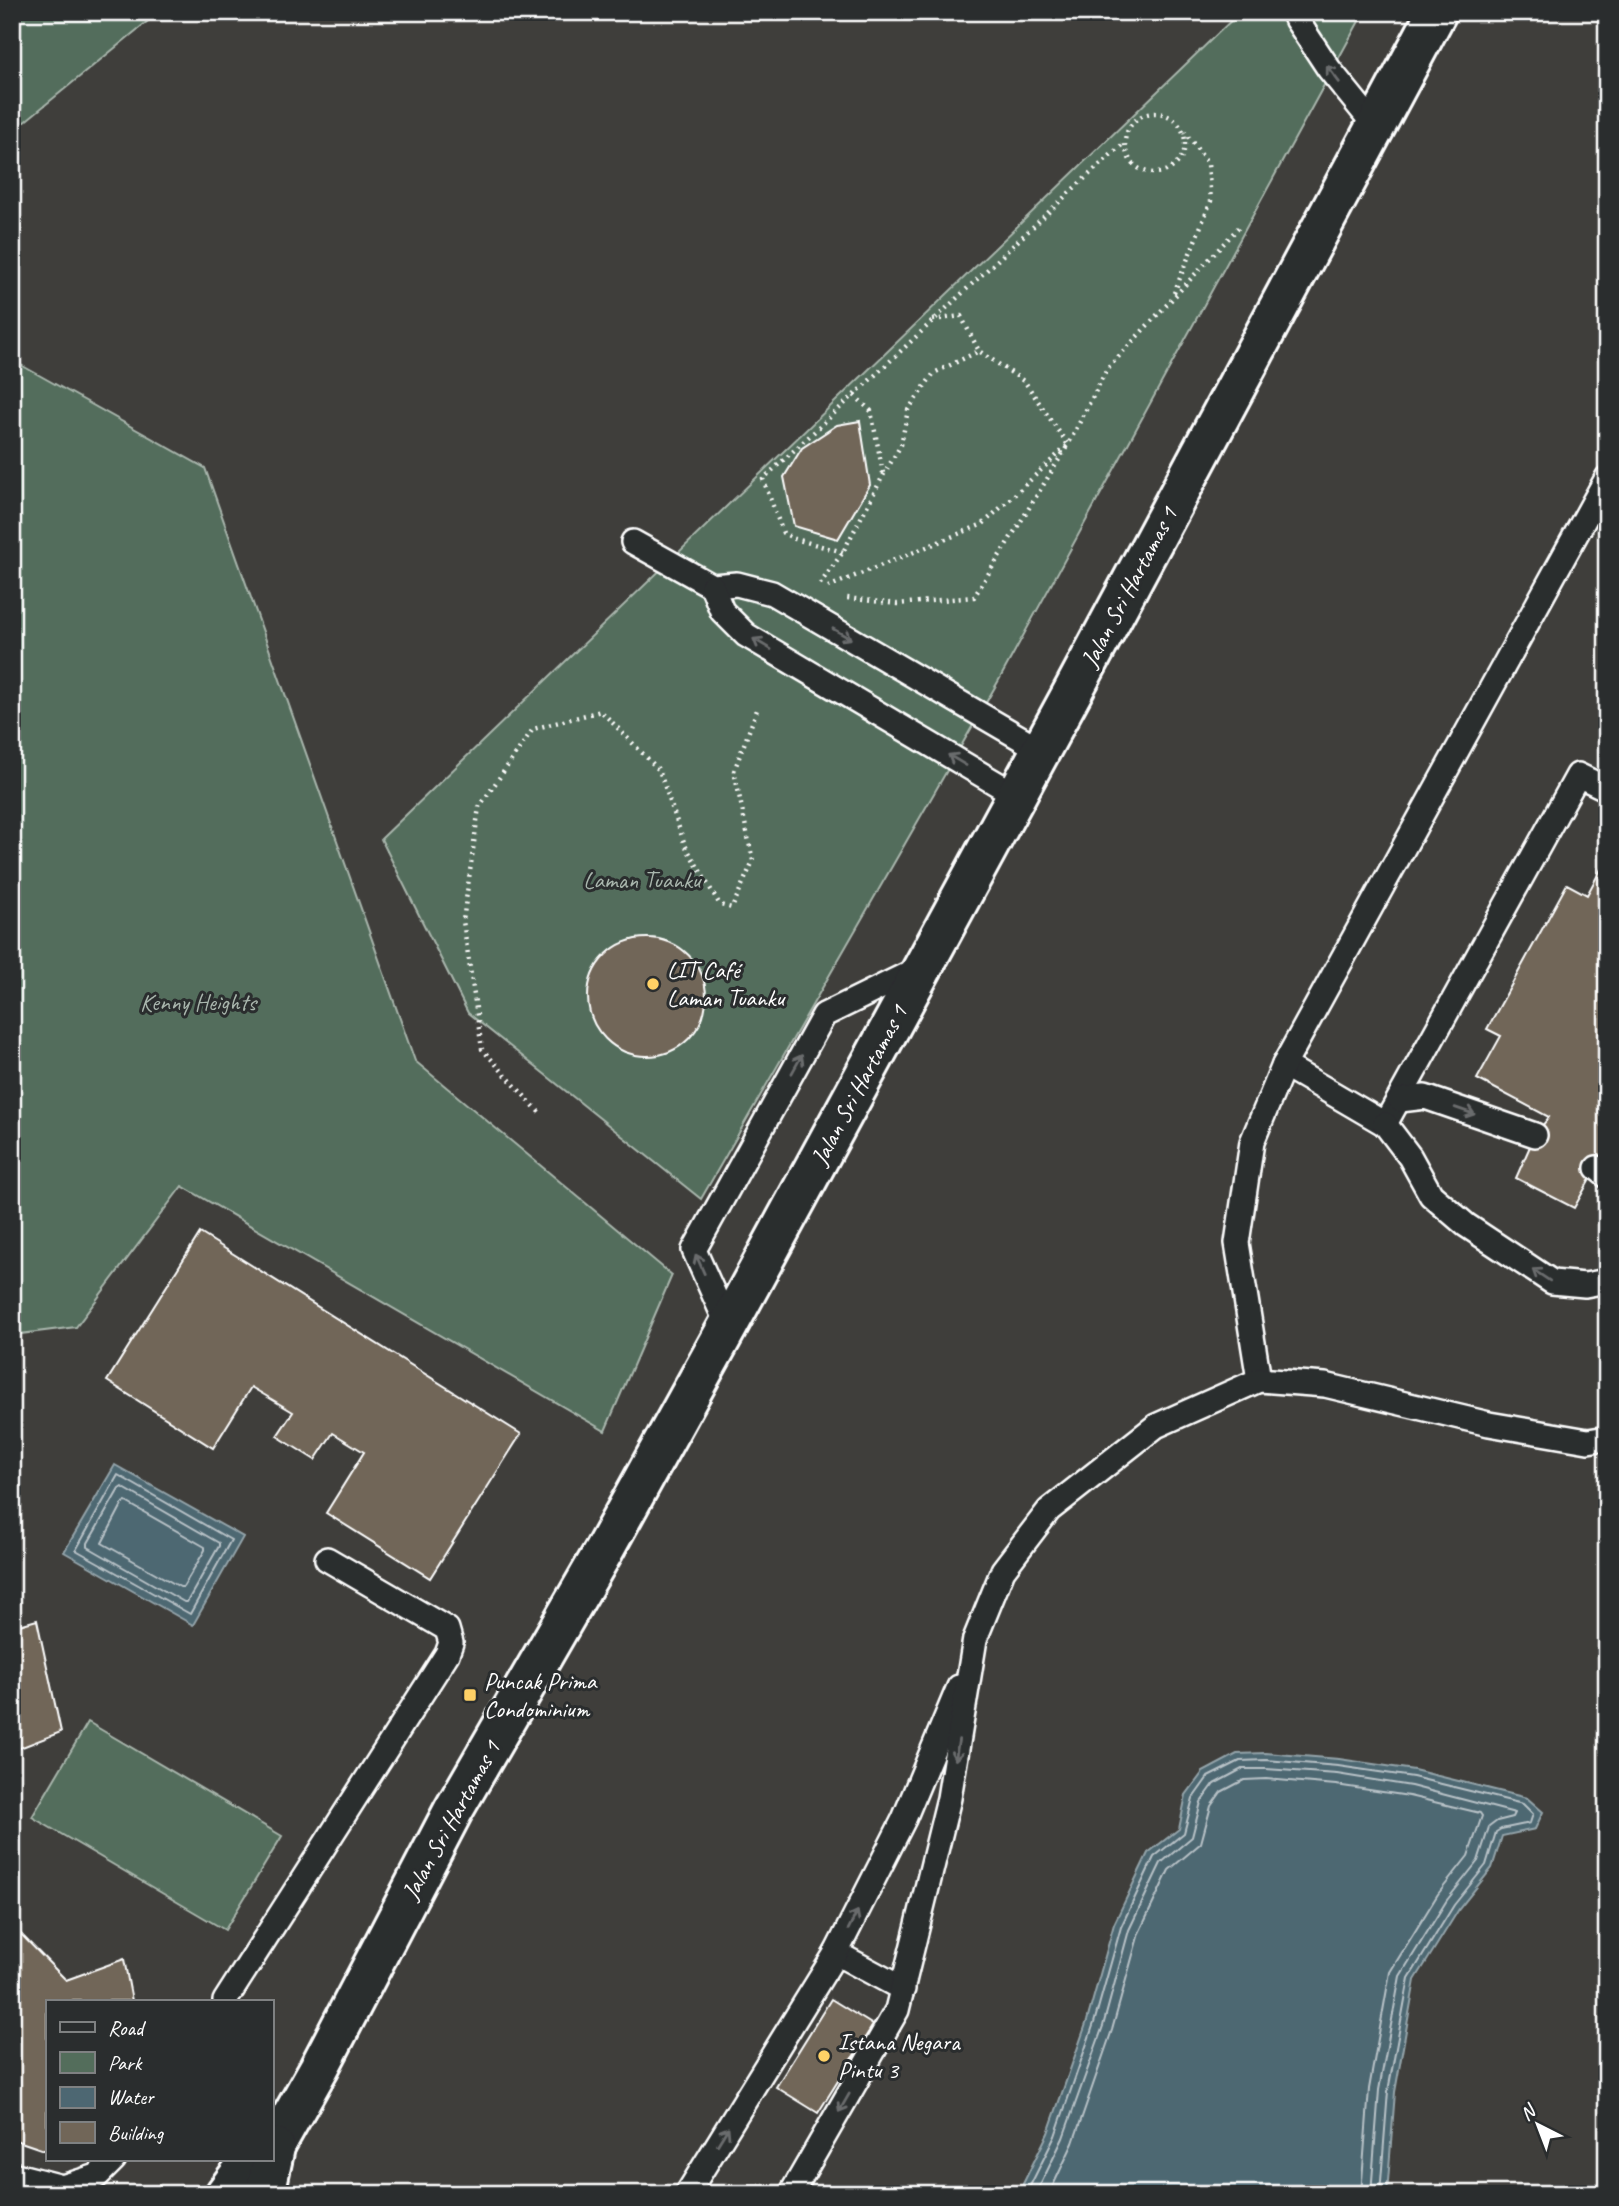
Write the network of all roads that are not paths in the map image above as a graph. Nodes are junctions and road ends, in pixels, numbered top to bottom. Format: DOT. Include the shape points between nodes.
graph roads {
  1 [pos="1437,12"];
  2 [pos="1297,15"];
  3 [pos="1376,127"];
  4 [pos="1607,478"];
  5 [pos="633,542"];
  6 [pos="712,586"];
  7 [pos="1041,750"];
  8 [pos="1607,789"];
  9 [pos="1016,795"];
  10 [pos="923,967"];
  11 [pos="1284,1065"];
  12 [pos="1399,1100"];
  13 [pos="1385,1124"];
  14 [pos="1535,1135"];
  15 [pos="1607,1281"];
  16 [pos="728,1326"];
  17 [pos="1259,1380"];
  18 [pos="1607,1438"];
  19 [pos="327,1559"];
  20 [pos="971,1658"];
  21 [pos="836,1954"];
  22 [pos="903,1989"];
  23 [pos="226,2000"];
  24 [pos="273,2141"];
  25 [pos="113,2160"];
  26 [pos="257,2160"];
  27 [pos="262,2160"];
  28 [pos="267,2160"];
  29 [pos="12,2174"];
  30 [pos="225,2194"];
  31 [pos="245,2194"];
  32 [pos="265,2194"];
  33 [pos="687,2194"];
  34 [pos="791,2194"];
  1 -- 3 [label="street, Jalan Sri Hartamas 1"];
  3 -- 2 [label="lane, one-way" via="1329,69"];
  3 -- 7 [label="street, Jalan Sri Hartamas 1"];
  4 -- 11 [label="lane"];
  5 -- 6 [label="lane"];
  6 -- 7 [label="lane, one-way" via="737,584 772,593"];
  9 -- 6 [label="lane, one-way" via="746,635 722,611"];
  7 -- 9 [label="street, Jalan Sri Hartamas 1"];
  8 -- 12 [label="lane" via="1578,775"];
  9 -- 10 [label="street, Jalan Sri Hartamas 1"];
  10 -- 16 [label="street, Jalan Sri Hartamas 1"];
  16 -- 10 [label="lane, one-way" via="694,1250 824,1014"];
  11 -- 13 [label="lane"];
  11 -- 17 [label="lane" via="1252,1142 1237,1243"];
  12 -- 13 [label="lane"];
  12 -- 14 [label="lane, one-way" via="1425,1097"];
  15 -- 13 [label="lane, one-way" via="1585,1285 1552,1282 1466,1225 1431,1195"];
  16 -- 24 [label="street, Jalan Sri Hartamas 1" via="453,1811 319,2068"];
  17 -- 18 [label="lane" via="1325,1385 1489,1424 1588,1441"];
  17 -- 20 [label="lane" via="1156,1426 1049,1510 1003,1570"];
  19 -- 23 [label="lane" via="447,1629 451,1643"];
  21 -- 20 [label="lane, one-way" via="904,1819"];
  20 -- 22 [label="lane, one-way" via="950,1798"];
  21 -- 22 [label="lane"];
  33 -- 21 [label="lane, one-way"];
  22 -- 34 [label="lane, one-way" via="897,2010"];
  25 -- 29 [label="lane" via="97,2176 62,2187"];
  26 -- 30 [label="street"];
  27 -- 31 [label="street, Jalan Sri Hartamas 1"];
  28 -- 32 [label="street"];
}
